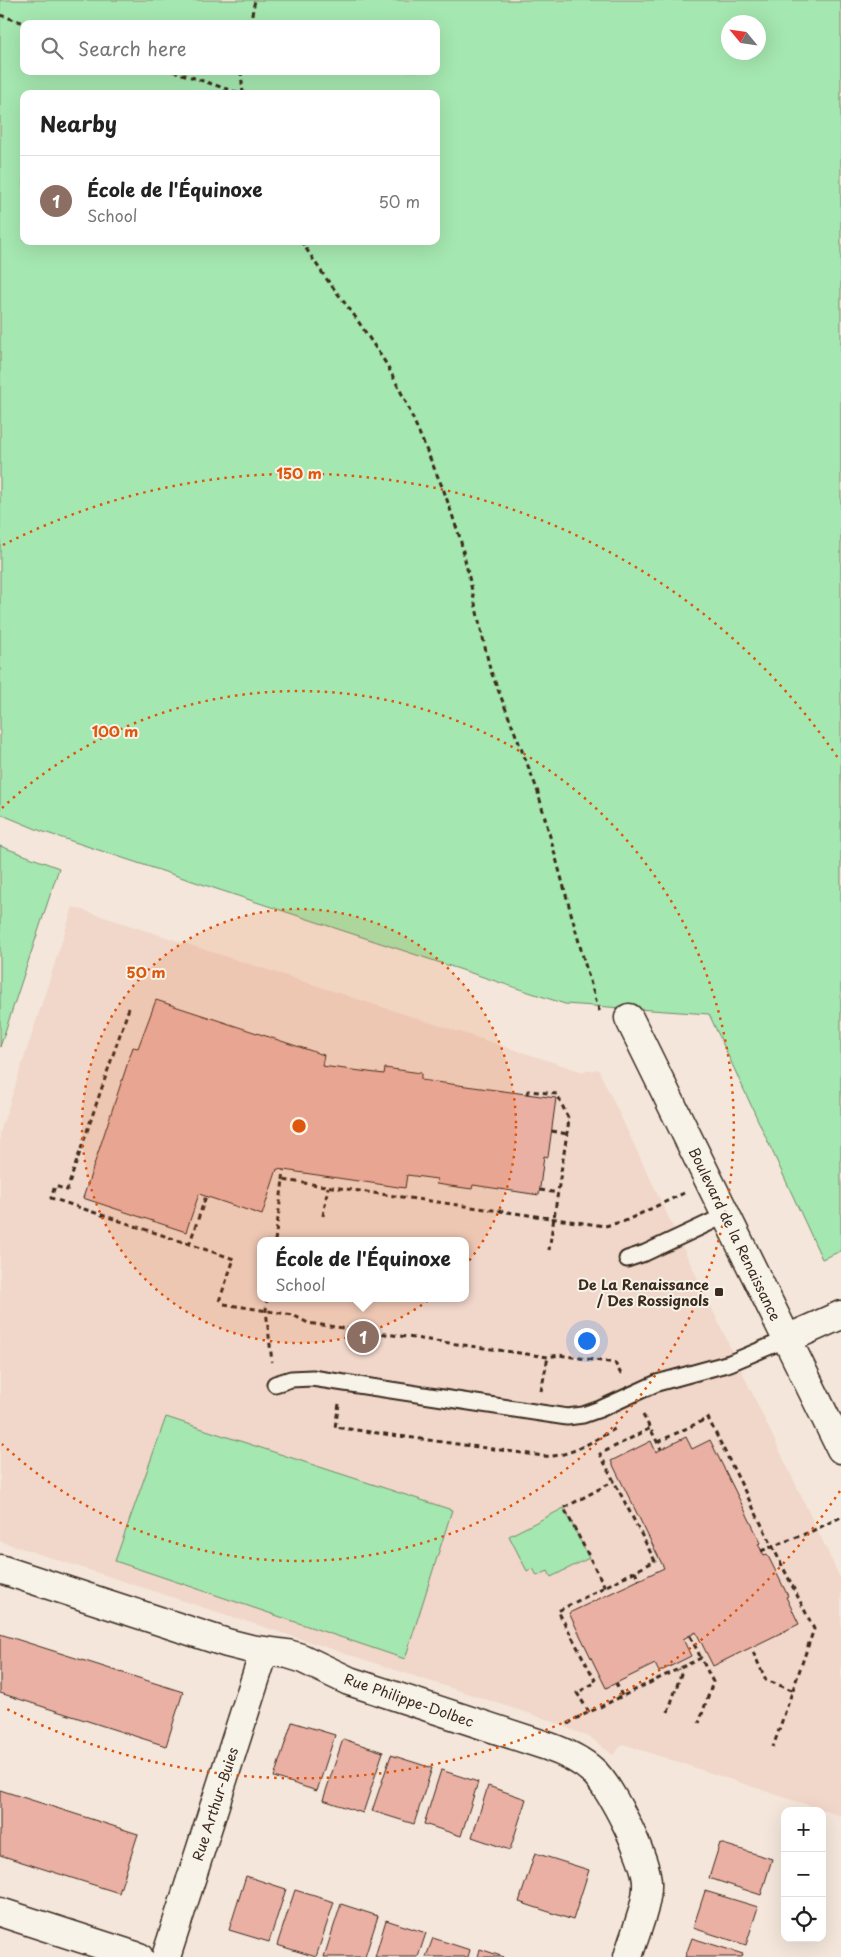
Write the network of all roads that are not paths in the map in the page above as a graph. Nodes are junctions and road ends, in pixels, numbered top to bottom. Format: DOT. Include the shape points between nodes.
graph roads {
  1 [pos="616,1020"];
  2 [pos="726,1215"];
  3 [pos="627,1259"];
  4 [pos="841,1315"];
  5 [pos="787,1339"];
  6 [pos="275,1384"];
  7 [pos="841,1449"];
  8 [pos="0,1569"];
  9 [pos="264,1652"];
  10 [pos="0,1912"];
  11 [pos="139,1957"];
  12 [pos="166,1957"];
  13 [pos="628,1957"];
  1 -- 2 [label="street, Boulevard de la Renaissance"];
  2 -- 3 [label="lane"];
  2 -- 5 [label="street, Boulevard de la Renaissance"];
  4 -- 5 [label="street"];
  5 -- 6 [label="lane" via="730,1363 658,1383 600,1409 566,1417 312,1378"];
  5 -- 7 [label="street, Boulevard de la Renaissance"];
  8 -- 9 [label="street, Rue Philippe-Dolbec" via="227,1643"];
  9 -- 12 [label="street, Rue Arthur-Buies"];
  9 -- 13 [label="street, Rue Philippe-Dolbec" via="301,1658 349,1681 547,1746 575,1757 594,1772 608,1789 647,1874 645,1900"];
  10 -- 11 [label="street"];
}
